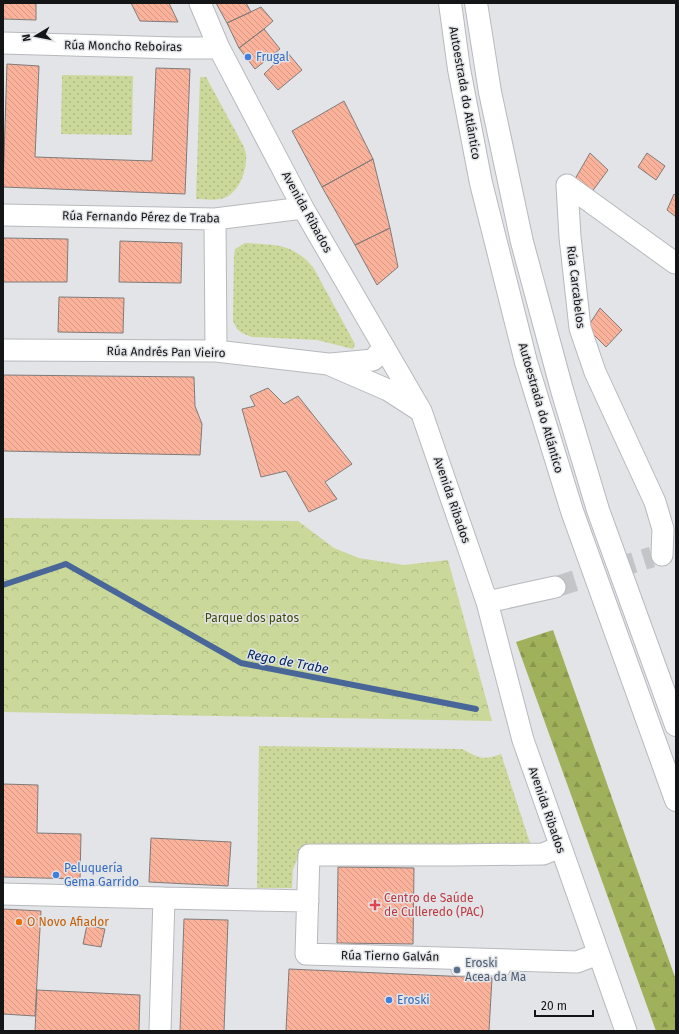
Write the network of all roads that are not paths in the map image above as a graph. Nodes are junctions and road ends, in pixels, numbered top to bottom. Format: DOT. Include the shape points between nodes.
graph roads {
  1 [pos="200,3"];
  2 [pos="437,3"];
  3 [pos="450,3"];
  4 [pos="476,3"];
  5 [pos="3,43"];
  6 [pos="219,48"];
  7 [pos="459,69"];
  8 [pos="303,208"];
  9 [pos="3,215"];
  10 [pos="215,220"];
  11 [pos="675,263"];
  12 [pos="384,347"];
  13 [pos="3,350"];
  14 [pos="216,351"];
  15 [pos="328,364"];
  16 [pos="421,411"];
  17 [pos="668,554"];
  18 [pos="555,587"];
  19 [pos="487,602"];
  20 [pos="676,724"];
  21 [pos="676,800"];
  22 [pos="560,847"];
  23 [pos="3,894"];
  24 [pos="164,898"];
  25 [pos="308,901"];
  26 [pos="598,954"];
  27 [pos="524,960"];
  28 [pos="457,970"];
  29 [pos="160,1031"];
  30 [pos="626,1031"];
  1 -- 6 [label="street, Avenida Ribados"];
  2 -- 7 [label="highway"];
  3 -- 7 [label="highway, Autoestrada do Atlántico"];
  4 -- 20 [label="highway, Autoestrada do Atlántico" via="490,92 522,242 562,390 598,510"];
  5 -- 6 [label="street, Rúa Moncho Reboiras"];
  6 -- 8 [label="street, Avenida Ribados"];
  7 -- 21 [label="highway, Autoestrada do Atlántico" via="481,183 529,369 572,511"];
  8 -- 10 [label="street, Rúa Fernando Pérez de Traba"];
  8 -- 12 [label="street, Avenida Ribados"];
  9 -- 10 [label="street, Rúa Fernando Pérez de Traba"];
  10 -- 14 [label="street"];
  11 -- 17 [label="street, Rúa Carcabelos" via="567,185 580,328 595,372 655,502"];
  12 -- 15 [label="street, Rúa Andrés Pan Vieiro" via="372,360"];
  12 -- 16 [label="street, Avenida Ribados"];
  13 -- 14 [label="street, Rúa Andrés Pan Vieiro"];
  14 -- 15 [label="street, Rúa Andrés Pan Vieiro"];
  15 -- 16 [label="street, Rúa Andrés Pan Vieiro" via="388,390"];
  16 -- 19 [label="street, Avenida Ribados"];
  18 -- 19 [label="street"];
  19 -- 22 [label="street, Avenida Ribados" via="523,740"];
  22 -- 25 [label="street, Rúa Tierno Galván" via="543,854 309,855"];
  22 -- 26 [label="street, Avenida Ribados"];
  23 -- 24 [label="street"];
  24 -- 25 [label="street"];
  24 -- 29 [label="street"];
  25 -- 27 [label="street, Rúa Tierno Galván" via="306,954"];
  26 -- 27 [label="street, Rúa Tierno Galván" via="577,962"];
  26 -- 30 [label="street, Avenida Ribados"];
  27 -- 28 [label="lane" via="506,970"];
}
